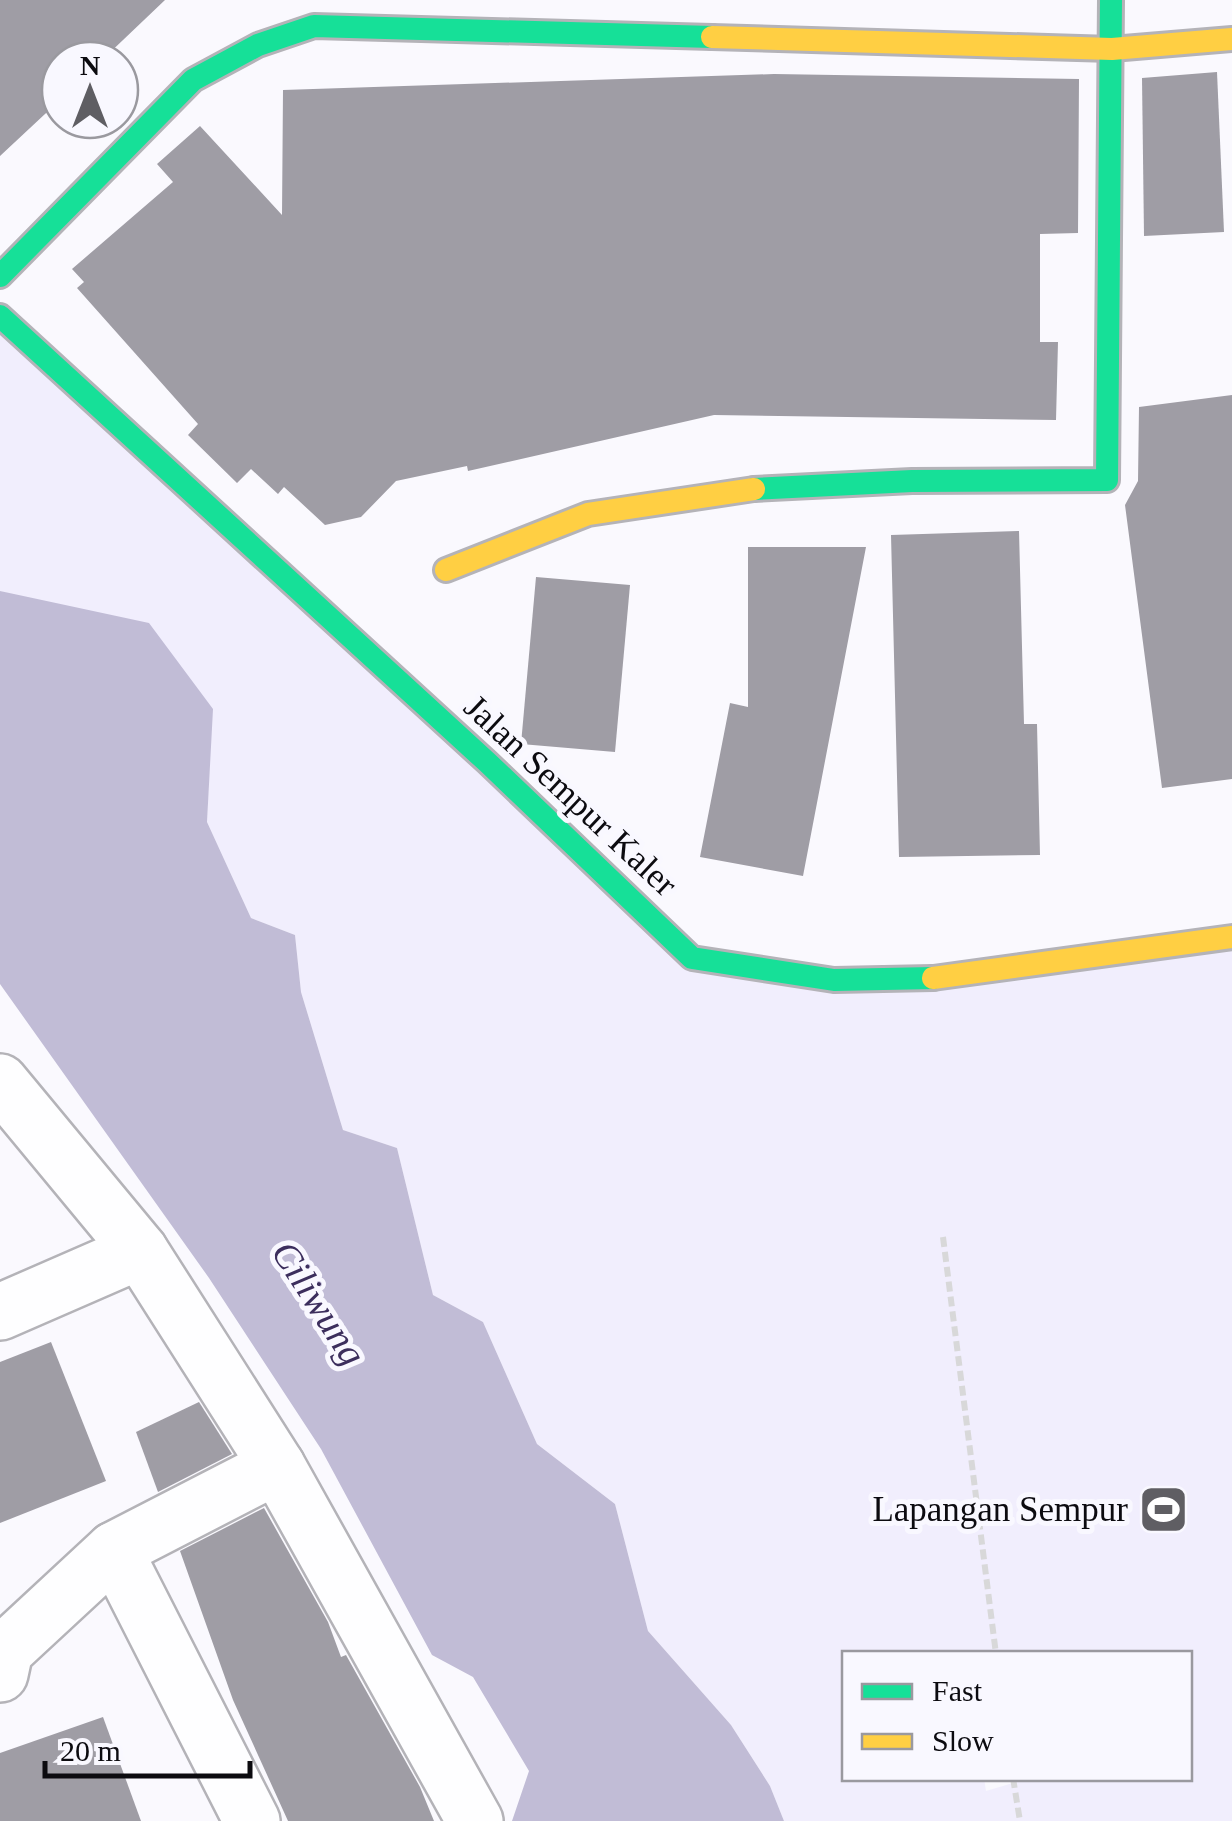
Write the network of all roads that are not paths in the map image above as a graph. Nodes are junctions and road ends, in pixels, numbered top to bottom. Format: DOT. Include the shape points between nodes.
graph roads {
  1 [pos="1112,0"];
  2 [pos="1232,39"];
  3 [pos="1112,50"];
  4 [pos="0,276"];
  5 [pos="0,316"];
  6 [pos="446,570"];
  7 [pos="1232,937"];
  8 [pos="0,1082"];
  9 [pos="140,1251"];
  10 [pos="0,1312"];
  11 [pos="277,1466"];
  12 [pos="114,1550"];
  13 [pos="0,1674"];
  14 [pos="252,1821"];
  15 [pos="475,1821"];
  1 -- 3 [label="street"];
  2 -- 3 [label="street"];
  3 -- 4 [label="street" via="314,26 258,45 193,80"];
  3 -- 6 [label="street" via="1108,480 830,482 701,495 585,514"];
  5 -- 7 [label="street, Jalan Sempur Kaler" via="692,958 834,980 926,979"];
  8 -- 9 [label="street"];
  9 -- 10 [label="street"];
  9 -- 11 [label="street"];
  11 -- 12 [label="street"];
  11 -- 15 [label="street"];
  12 -- 13 [label="street" via="6,1651"];
  12 -- 14 [label="street"];
}
